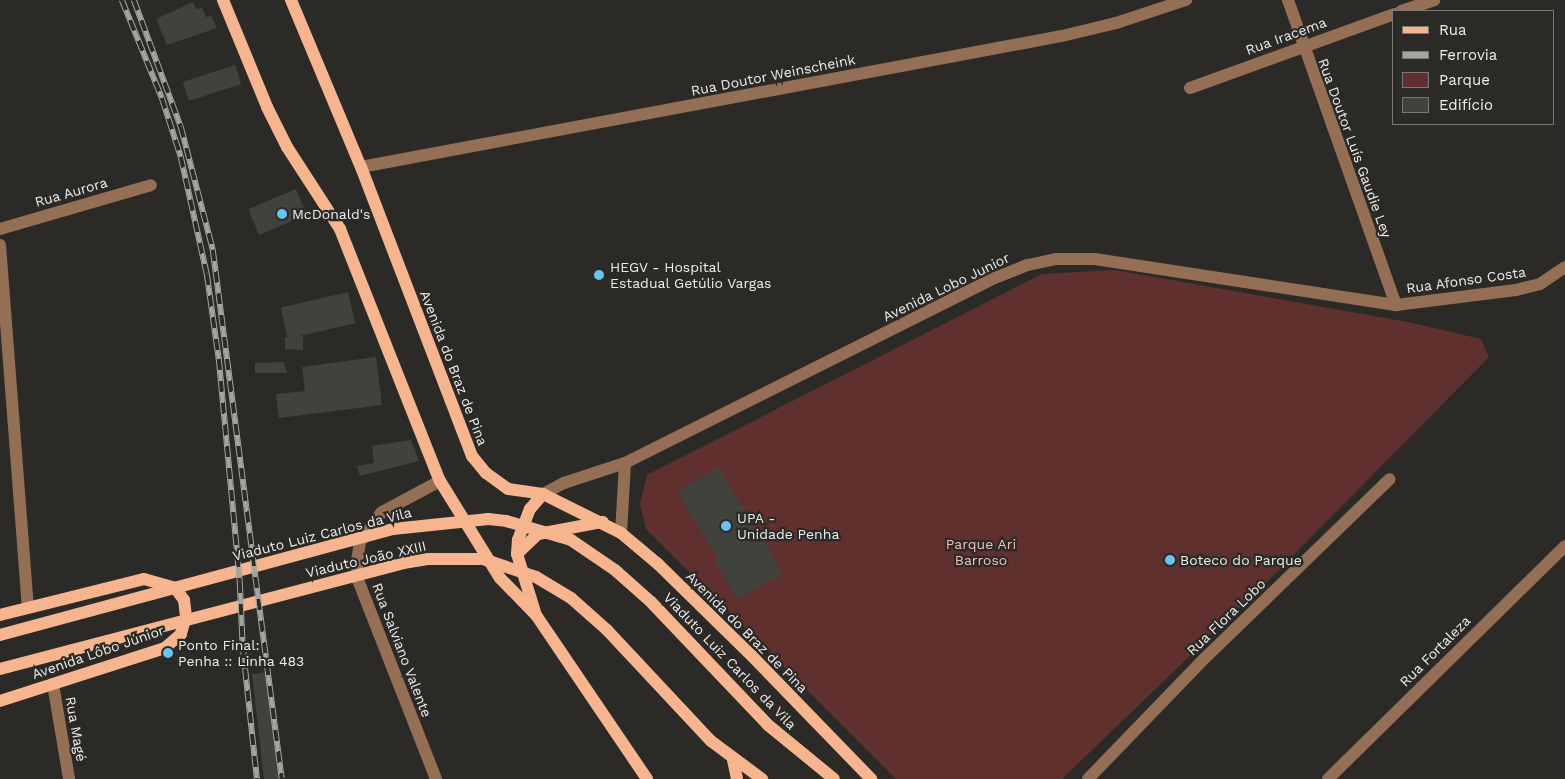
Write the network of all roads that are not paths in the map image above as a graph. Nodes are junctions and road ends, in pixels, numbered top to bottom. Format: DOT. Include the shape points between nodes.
graph roads {
  1 [pos="223,0"];
  2 [pos="292,0"];
  3 [pos="1186,0"];
  4 [pos="1288,0"];
  5 [pos="1434,0"];
  6 [pos="1404,10"];
  7 [pos="1392,15"];
  8 [pos="1302,45"];
  9 [pos="1190,88"];
  10 [pos="361,167"];
  11 [pos="151,185"];
  12 [pos="0,229"];
  13 [pos="0,245"];
  14 [pos="1565,267"];
  15 [pos="1396,305"];
  16 [pos="625,463"];
  17 [pos="1390,479"];
  18 [pos="440,481"];
  19 [pos="543,494"];
  20 [pos="602,522"];
  21 [pos="621,533"];
  22 [pos="1565,546"];
  23 [pos="517,554"];
  24 [pos="28,608"];
  25 [pos="0,615"];
  26 [pos="536,615"];
  27 [pos="0,635"];
  28 [pos="0,669"];
  29 [pos="53,684"];
  30 [pos="0,700"];
  31 [pos="733,760"];
  32 [pos="69,779"];
  33 [pos="436,779"];
  34 [pos="646,779"];
  35 [pos="737,779"];
  36 [pos="762,779"];
  37 [pos="834,779"];
  38 [pos="871,779"];
  39 [pos="1088,779"];
  40 [pos="1328,779"];
  1 -- 18 [label="main road" via="266,107 287,147 340,229"];
  2 -- 10 [label="main road, Avenida do Braz de Pina"];
  3 -- 10 [label="street, Rua Doutor Weinscheink" via="1116,23 1062,36"];
  4 -- 8 [label="street, Rua Doutor Luís Gaudie Ley"];
  5 -- 6 [label="street"];
  7 -- 8 [label="street, Rua Iracema"];
  8 -- 9 [label="street, Rua Iracema"];
  8 -- 15 [label="street, Rua Doutor Luís Gaudie Ley"];
  10 -- 19 [label="main road, Avenida do Braz de Pina" via="472,456 497,483 508,489"];
  11 -- 12 [label="street, Rua Aurora"];
  13 -- 24 [label="street"];
  14 -- 15 [label="street, Rua Afonso Costa" via="1540,284 1516,290"];
  15 -- 16 [label="street, Avenida Lobo Junior" via="1095,259 1056,259 1028,265 995,278"];
  16 -- 19 [label="street, Avenida Lobo Junior"];
  16 -- 21 [label="street"];
  17 -- 39 [label="street, Rua Flora Lobo" via="1206,658"];
  18 -- 26 [label="main road" via="500,578"];
  18 -- 33 [label="street, Rua Salviano Valente" via="382,512 360,542 357,562 358,580"];
  19 -- 20 [label="main road, Avenida do Braz de Pina"];
  19 -- 23 [label="main road" via="524,520"];
  20 -- 21 [label="main road, Avenida do Braz de Pina"];
  20 -- 23 [label="main road" via="538,534"];
  21 -- 38 [label="main road, Avenida do Braz de Pina" via="658,564 751,655"];
  22 -- 40 [label="street, Rua Fortaleza"];
  23 -- 26 [label="main road"];
  24 -- 25 [label="main road, Avenida Lôbo Júnior"];
  24 -- 29 [label="main road, Avenida Lôbo Júnior" via="144,579 175,588 184,600 186,625 175,642"];
  26 -- 34 [label="main road"];
  27 -- 37 [label="main road, Viaduto Luiz Carlos da Vila" via="393,529 488,519 533,527 571,540 631,583 768,725"];
  28 -- 31 [label="main road, Viaduto João XXIII" via="428,559 483,559 508,565 554,585 607,630 711,741"];
  29 -- 30 [label="main road, Avenida Lôbo Júnior"];
  29 -- 32 [label="street, Rua Magé"];
  31 -- 35 [label="main road"];
  31 -- 36 [label="main road, Viaduto João XXIII"];
}
